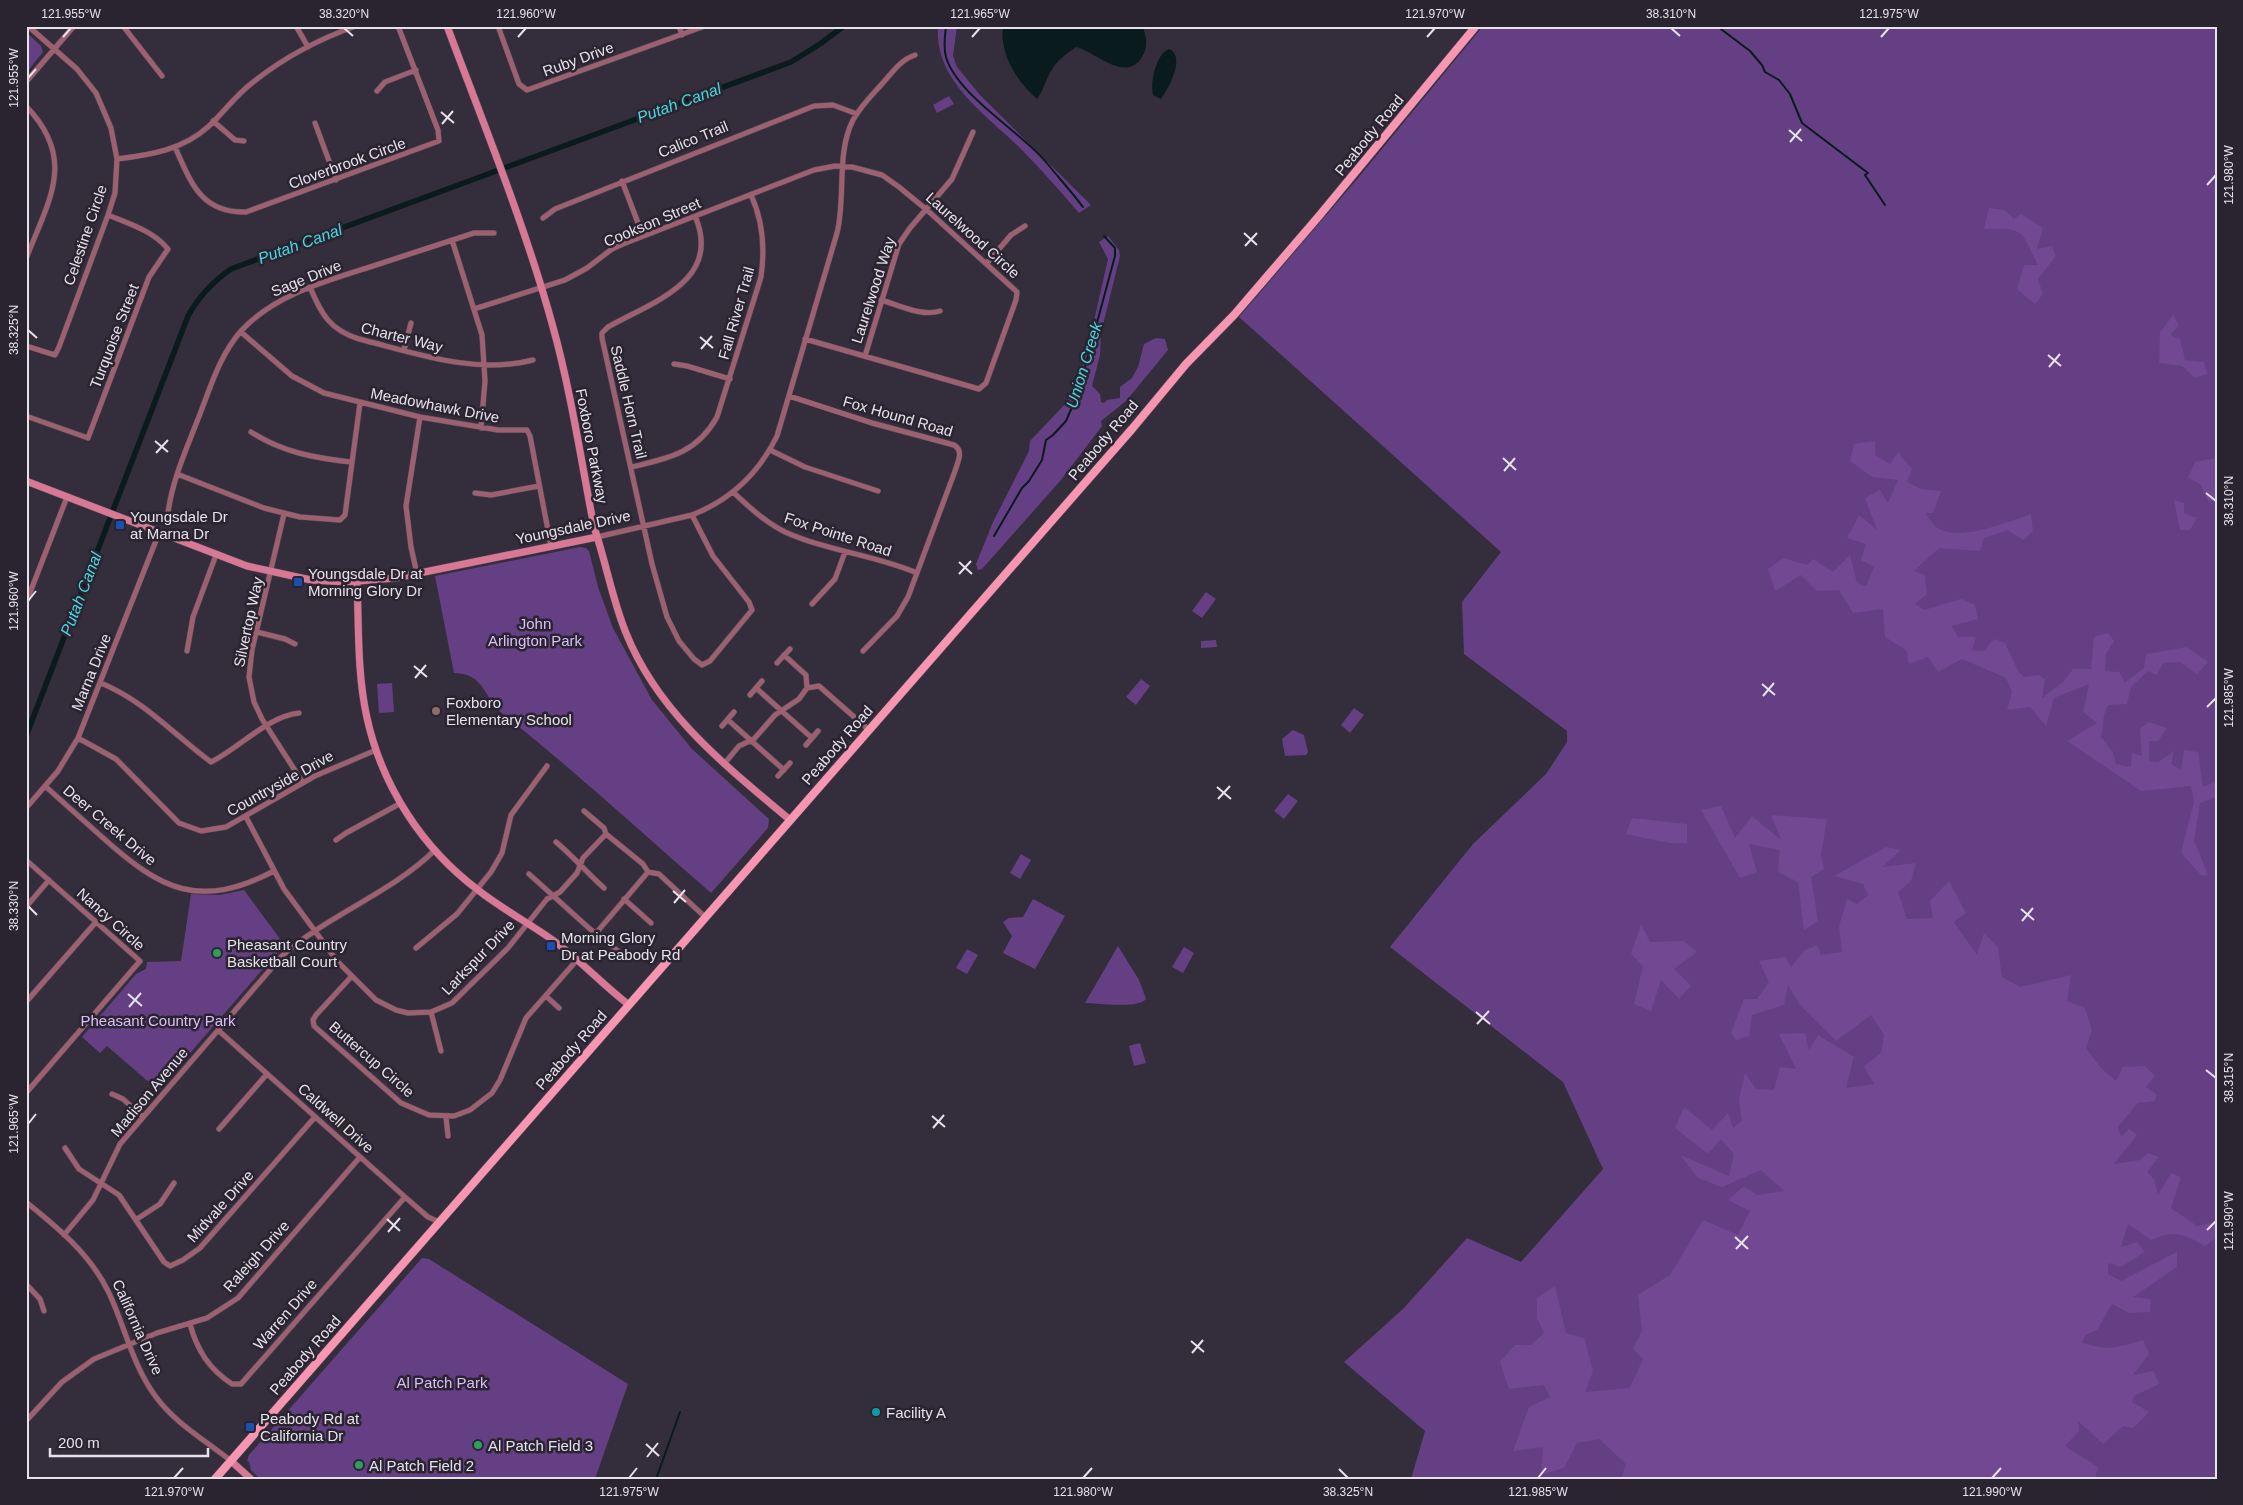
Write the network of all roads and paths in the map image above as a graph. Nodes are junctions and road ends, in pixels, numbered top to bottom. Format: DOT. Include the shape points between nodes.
graph roads {
  1 [pos="28,26"];
  2 [pos="74,26"];
  3 [pos="123,26"];
  4 [pos="296,26"];
  5 [pos="356,26"];
  6 [pos="398,26"];
  7 [pos="447,26"];
  8 [pos="498,26"];
  9 [pos="679,26"];
  10 [pos="705,26"];
  11 [pos="1476,26"];
  12 [pos="682,35"];
  13 [pos="308,47"];
  14 [pos="54,49"];
  15 [pos="915,55"];
  16 [pos="416,70"];
  17 [pos="162,76"];
  18 [pos="26,82"];
  19 [pos="377,91"];
  20 [pos="26,106"];
  21 [pos="857,114"];
  22 [pos="213,121"];
  23 [pos="315,123"];
  24 [pos="973,132"];
  25 [pos="244,141"];
  26 [pos="175,147"];
  27 [pos="117,159"];
  28 [pos="844,166"];
  29 [pos="336,180"];
  30 [pos="622,181"];
  31 [pos="751,195"];
  32 [pos="927,210"];
  33 [pos="108,215"];
  34 [pos="695,216"];
  35 [pos="543,218"];
  36 [pos="1025,226"];
  37 [pos="494,233"];
  38 [pos="643,236"];
  39 [pos="452,240"];
  40 [pos="26,259"];
  41 [pos="987,263"];
  42 [pos="310,287"];
  43 [pos="541,288"];
  44 [pos="881,300"];
  45 [pos="474,309"];
  46 [pos="940,311"];
  47 [pos="411,322"];
  48 [pos="241,332"];
  49 [pos="806,339"];
  50 [pos="26,346"];
  51 [pos="404,350"];
  52 [pos="865,356"];
  53 [pos="533,360"];
  54 [pos="674,364"];
  55 [pos="484,365"];
  56 [pos="730,379"];
  57 [pos="789,396"];
  58 [pos="360,403"];
  59 [pos="26,416"];
  60 [pos="420,417"];
  61 [pos="481,428"];
  62 [pos="251,432"];
  63 [pos="770,450"];
  64 [pos="350,462"];
  65 [pos="632,467"];
  66 [pos="178,474"];
  67 [pos="26,481"];
  68 [pos="538,486"];
  69 [pos="878,490"];
  70 [pos="733,492"];
  71 [pos="475,493"];
  72 [pos="67,497"];
  73 [pos="168,513"];
  74 [pos="284,514"];
  75 [pos="692,515"];
  76 [pos="644,526"];
  77 [pos="159,533"];
  78 [pos="597,537"];
  79 [pos="551,546"];
  80 [pos="845,552"];
  81 [pos="216,555"];
  82 [pos="271,573"];
  83 [pos="917,573"];
  84 [pos="416,574"];
  85 [pos="357,582"];
  86 [pos="26,603"];
  87 [pos="812,604"];
  88 [pos="257,632"];
  89 [pos="295,644"];
  90 [pos="790,648"];
  91 [pos="187,651"];
  92 [pos="863,651"];
  93 [pos="784,655"];
  94 [pos="777,663"];
  95 [pos="762,681"];
  96 [pos="101,683"];
  97 [pos="756,688"];
  98 [pos="806,688"];
  99 [pos="750,696"];
  100 [pos="781,711"];
  101 [pos="734,712"];
  102 [pos="299,713"];
  103 [pos="728,720"];
  104 [pos="722,726"];
  105 [pos="266,727"];
  106 [pos="869,730"];
  107 [pos="818,731"];
  108 [pos="78,738"];
  109 [pos="812,738"];
  110 [pos="751,740"];
  111 [pos="806,745"];
  112 [pos="376,750"];
  113 [pos="790,763"];
  114 [pos="724,764"];
  115 [pos="547,766"];
  116 [pos="784,770"];
  117 [pos="778,776"];
  118 [pos="303,783"];
  119 [pos="45,786"];
  120 [pos="401,803"];
  121 [pos="26,808"];
  122 [pos="584,811"];
  123 [pos="246,816"];
  124 [pos="790,820"];
  125 [pos="606,834"];
  126 [pos="336,840"];
  127 [pos="556,842"];
  128 [pos="435,850"];
  129 [pos="26,860"];
  130 [pos="580,865"];
  131 [pos="274,871"];
  132 [pos="648,872"];
  133 [pos="530,874"];
  134 [pos="49,880"];
  135 [pos="604,888"];
  136 [pos="477,890"];
  137 [pos="554,897"];
  138 [pos="624,899"];
  139 [pos="26,907"];
  140 [pos="705,917"];
  141 [pos="96,922"];
  142 [pos="527,923"];
  143 [pos="651,923"];
  144 [pos="314,932"];
  145 [pos="597,932"];
  146 [pos="416,948"];
  147 [pos="623,955"];
  148 [pos="577,960"];
  149 [pos="351,976"];
  150 [pos="546,996"];
  151 [pos="26,1002"];
  152 [pos="629,1005"];
  153 [pos="560,1008"];
  154 [pos="430,1012"];
  155 [pos="218,1030"];
  156 [pos="441,1050"];
  157 [pos="267,1074"];
  158 [pos="26,1093"];
  159 [pos="112,1094"];
  160 [pos="143,1117"];
  161 [pos="316,1117"];
  162 [pos="446,1117"];
  163 [pos="220,1129"];
  164 [pos="448,1136"];
  165 [pos="65,1148"];
  166 [pos="360,1157"];
  167 [pos="101,1183"];
  168 [pos="174,1183"];
  169 [pos="405,1197"];
  170 [pos="26,1202"];
  171 [pos="137,1219"];
  172 [pos="439,1222"];
  173 [pos="64,1235"];
  174 [pos="26,1284"];
  175 [pos="44,1311"];
  176 [pos="190,1324"];
  177 [pos="130,1345"];
  178 [pos="26,1421"];
  179 [pos="231,1461"];
  180 [pos="215,1479"];
  181 [pos="251,1479"];
  1 -- 14 [label="street, Celestine Circle"];
  2 -- 14 [label="street"];
  3 -- 17 [label="street"];
  4 -- 13 [label="street"];
  5 -- 13 [label="street"];
  6 -- 16 [label="street, Cloverbrook Circle"];
  7 -- 43 [label="street, Foxboro Parkway"];
  8 -- 12 [label="street, Ruby Drive" via="519,84 527,90"];
  9 -- 12 [label="street"];
  10 -- 12 [label="street, Ruby Drive"];
  11 -- 106 [label="main road, Peabody Road" via="1314,223 1186,364"];
  13 -- 22 [label="street" via="253,82"];
  14 -- 18 [label="street"];
  14 -- 27 [label="street, Celestine Circle" via="85,78 96,94 111,128"];
  15 -- 21 [label="street, Youngsdale Drive" via="901,62"];
  16 -- 19 [label="street" via="385,82"];
  16 -- 29 [label="street, Cloverbrook Circle" via="439,141"];
  20 -- 40 [label="street" via="49,136 56,171"];
  21 -- 28 [label="street, Youngsdale Drive" via="848,131"];
  21 -- 30 [label="street, Calico Trail" via="833,105 814,106"];
  22 -- 25 [label="street" via="235,140"];
  22 -- 26 [label="street"];
  23 -- 29 [label="street"];
  24 -- 32 [label="street, Laurelwood Way" via="952,179"];
  26 -- 27 [label="street" via="155,154"];
  26 -- 29 [label="street, Cloverbrook Circle" via="198,192 225,211 256,210"];
  27 -- 33 [label="street, Celestine Circle" via="115,192"];
  28 -- 31 [label="street, Cookson Street" via="814,170"];
  28 -- 32 [label="street, Laurelwood Circle" via="882,176"];
  28 -- 49 [label="street, Youngsdale Drive" via="841,220"];
  30 -- 35 [label="street, Calico Trail" via="555,208"];
  30 -- 38 [label="street"];
  31 -- 34 [label="street, Cookson Street"];
  31 -- 56 [label="street, Fall River Trail" via="762,234 764,258"];
  32 -- 41 [label="street, Laurelwood Circle"];
  32 -- 44 [label="street, Laurelwood Way" via="899,244"];
  33 -- 50 [label="street, Celestine Circle" via="55,355"];
  33 -- 59 [label="street, Turquoise Street" via="143,230 168,249 146,286 88,438"];
  34 -- 38 [label="street, Cookson Street"];
  34 -- 65 [label="street, Saddle Horn Trail" via="702,246 694,273 682,285 602,333"];
  36 -- 41 [label="street" via="1011,234"];
  37 -- 39 [label="street, Sage Drive" via="474,233"];
  38 -- 43 [label="street, Cookson Street" via="612,249 577,274"];
  39 -- 42 [label="street, Sage Drive"];
  39 -- 45 [label="street"];
  41 -- 52 [label="street, Laurelwood Circle" via="1012,286 1017,296 983,387 974,389"];
  42 -- 48 [label="street, Sage Drive" via="267,308"];
  42 -- 51 [label="street, Charter Way" via="323,315 340,330 359,340"];
  43 -- 45 [label="street, Cookson Street"];
  43 -- 78 [label="street, Foxboro Parkway" via="566,379"];
  44 -- 46 [label="street" via="932,314"];
  44 -- 52 [label="street, Laurelwood Way"];
  45 -- 55 [label="street" via="482,335"];
  47 -- 51 [label="street"];
  48 -- 58 [label="street, Meadowhawk Drive" via="308,386"];
  48 -- 66 [label="street, Sage Drive" via="220,364"];
  49 -- 52 [label="street, Laurelwood Circle"];
  49 -- 57 [label="street, Youngsdale Drive"];
  51 -- 55 [label="street, Charter Way" via="457,363"];
  53 -- 55 [label="street, Charter Way"];
  54 -- 56 [label="street, Fall River Trail"];
  55 -- 61 [label="street"];
  56 -- 65 [label="street, Fall River Trail" via="712,426 698,441 670,457"];
  57 -- 63 [label="street, Youngsdale Drive"];
  57 -- 83 [label="street, Fox Hound Road" via="958,448 959,458"];
  58 -- 60 [label="street, Meadowhawk Drive"];
  58 -- 64 [label="street"];
  60 -- 61 [label="street, Meadowhawk Drive"];
  60 -- 84 [label="street" via="406,506"];
  61 -- 68 [label="street, Meadowhawk Drive" via="527,430"];
  62 -- 64 [label="street" via="278,448 309,457"];
  63 -- 69 [label="street" via="805,468"];
  63 -- 70 [label="street, Youngsdale Drive" via="750,477"];
  64 -- 74 [label="street" via="343,518 330,520"];
  65 -- 76 [label="street, Saddle Horn Trail"];
  66 -- 73 [label="street, Sage Drive" via="170,495"];
  66 -- 74 [label="street"];
  67 -- 72 [label="street, Youngsdale Drive"];
  68 -- 71 [label="street" via="492,496"];
  68 -- 79 [label="street, Meadowhawk Drive"];
  70 -- 75 [label="street, Youngsdale Drive"];
  70 -- 80 [label="street, Fox Pointe Road" via="762,518 786,532"];
  72 -- 77 [label="street, Youngsdale Drive"];
  72 -- 86 [label="street"];
  74 -- 82 [label="street, Silvertop Way"];
  75 -- 76 [label="street, Youngsdale Drive"];
  75 -- 76 [label="street, Saddle Horn Trail" via="713,556 752,609 748,618 706,664 700,664 688,653 672,631"];
  76 -- 78 [label="street, Youngsdale Drive"];
  77 -- 81 [label="street, Youngsdale Drive"];
  77 -- 96 [label="street, Marna Drive"];
  78 -- 79 [label="street, Youngsdale Drive"];
  78 -- 114 [label="street, Foxboro Parkway" via="616,607 634,653 680,721"];
  79 -- 84 [label="street, Youngsdale Drive"];
  80 -- 83 [label="street, Fox Pointe Road"];
  80 -- 87 [label="street" via="830,586"];
  81 -- 82 [label="street, Youngsdale Drive"];
  81 -- 91 [label="street" via="193,617"];
  82 -- 85 [label="street, Youngsdale Drive" via="311,580"];
  82 -- 88 [label="street, Silvertop Way"];
  83 -- 92 [label="street" via="897,616"];
  84 -- 85 [label="street, Youngsdale Drive"];
  85 -- 112 [label="street" via="361,683"];
  88 -- 89 [label="street"];
  88 -- 105 [label="street, Silvertop Way" via="250,689"];
  90 -- 93 [label="street"];
  93 -- 94 [label="street"];
  93 -- 98 [label="street" via="806,675"];
  95 -- 97 [label="street"];
  96 -- 105 [label="street" via="140,703 211,762"];
  96 -- 108 [label="street, Marna Drive"];
  97 -- 99 [label="street"];
  97 -- 100 [label="street"];
  98 -- 100 [label="street" via="799,700"];
  98 -- 106 [label="street" via="819,686"];
  100 -- 109 [label="street"];
  100 -- 110 [label="street"];
  101 -- 103 [label="street"];
  102 -- 105 [label="street"];
  103 -- 104 [label="street"];
  103 -- 110 [label="street"];
  105 -- 118 [label="street, Silvertop Way"];
  106 -- 124 [label="main road, Peabody Road"];
  107 -- 109 [label="street"];
  108 -- 119 [label="street, Marna Drive"];
  108 -- 123 [label="street, Countryside Drive" via="116,760 172,818 188,828 217,830"];
  109 -- 111 [label="street"];
  110 -- 114 [label="street" via="739,746"];
  110 -- 116 [label="street"];
  112 -- 118 [label="street, Countryside Drive"];
  112 -- 120 [label="street"];
  113 -- 116 [label="street"];
  114 -- 124 [label="street, Foxboro Parkway"];
  115 -- 136 [label="street" via="511,815 498,862"];
  116 -- 117 [label="street"];
  118 -- 123 [label="street, Countryside Drive"];
  119 -- 121 [label="street, Marna Drive"];
  119 -- 131 [label="street, Deer Creek Drive" via="130,862 172,886 216,891 243,886"];
  120 -- 126 [label="street"];
  120 -- 128 [label="street"];
  122 -- 125 [label="street" via="604,828"];
  123 -- 131 [label="street, Larkspur Drive"];
  124 -- 140 [label="main road, Peabody Road"];
  125 -- 130 [label="street, Larkspur Drive"];
  125 -- 132 [label="street" via="643,864"];
  127 -- 130 [label="street"];
  128 -- 136 [label="street"];
  128 -- 144 [label="street, Madison Avenue" via="402,879"];
  129 -- 134 [label="street, Nancy Circle"];
  130 -- 135 [label="street"];
  130 -- 137 [label="street, Larkspur Drive" via="577,873"];
  131 -- 144 [label="street, Larkspur Drive"];
  132 -- 138 [label="street"];
  132 -- 140 [label="street" via="659,874"];
  133 -- 137 [label="street"];
  134 -- 139 [label="street"];
  134 -- 141 [label="street, Nancy Circle"];
  136 -- 142 [label="street"];
  136 -- 146 [label="street" via="457,914"];
  137 -- 142 [label="street, Larkspur Drive" via="547,899"];
  137 -- 145 [label="street"];
  138 -- 143 [label="street"];
  138 -- 145 [label="street"];
  140 -- 152 [label="main road, Peabody Road"];
  141 -- 151 [label="street"];
  141 -- 158 [label="street, Nancy Circle" via="140,962"];
  142 -- 148 [label="street"];
  142 -- 154 [label="street, Larkspur Drive" via="508,948 464,992 452,1003"];
  144 -- 149 [label="street, Larkspur Drive"];
  144 -- 155 [label="street, Madison Avenue" via="282,956"];
  145 -- 147 [label="street"];
  148 -- 150 [label="street, Buttercup Circle"];
  148 -- 152 [label="street"];
  149 -- 154 [label="street, Larkspur Drive" via="376,1000 396,1010 408,1014"];
  149 -- 162 [label="street, Buttercup Circle" via="314,1017 314,1026 402,1104 421,1113"];
  150 -- 153 [label="street"];
  150 -- 162 [label="street, Buttercup Circle" via="521,1027 492,1093 470,1110"];
  152 -- 172 [label="main road, Peabody Road"];
  154 -- 156 [label="street"];
  155 -- 157 [label="street, Caldwell Drive"];
  155 -- 160 [label="street, Madison Avenue"];
  157 -- 161 [label="street, Caldwell Drive"];
  157 -- 163 [label="street"];
  159 -- 160 [label="street" via="123,1099"];
  160 -- 167 [label="street, Madison Avenue" via="120,1144"];
  161 -- 166 [label="street, Caldwell Drive"];
  161 -- 171 [label="street, Midvale Drive" via="200,1248 183,1260 170,1266 164,1262"];
  162 -- 164 [label="street"];
  165 -- 167 [label="street, Midvale Drive" via="79,1169"];
  166 -- 169 [label="street, Caldwell Drive"];
  166 -- 176 [label="street, Raleigh Drive" via="238,1298"];
  167 -- 171 [label="street, Midvale Drive" via="119,1195"];
  167 -- 173 [label="street, Madison Avenue" via="87,1208"];
  168 -- 171 [label="street" via="160,1204"];
  169 -- 172 [label="street, Caldwell Drive"];
  169 -- 176 [label="street, Warren Drive" via="241,1384 232,1384 207,1363 195,1342"];
  170 -- 173 [label="street, California Drive"];
  172 -- 179 [label="main road, Peabody Road"];
  173 -- 177 [label="street, California Drive" via="100,1276"];
  174 -- 175 [label="street" via="40,1299"];
  176 -- 177 [label="street, Raleigh Drive"];
  177 -- 178 [label="street, Raleigh Drive" via="76,1371"];
  177 -- 179 [label="street, California Drive" via="148,1385 165,1408"];
  179 -- 180 [label="main road, Peabody Road"];
  179 -- 181 [label="street, California Drive"];
}
